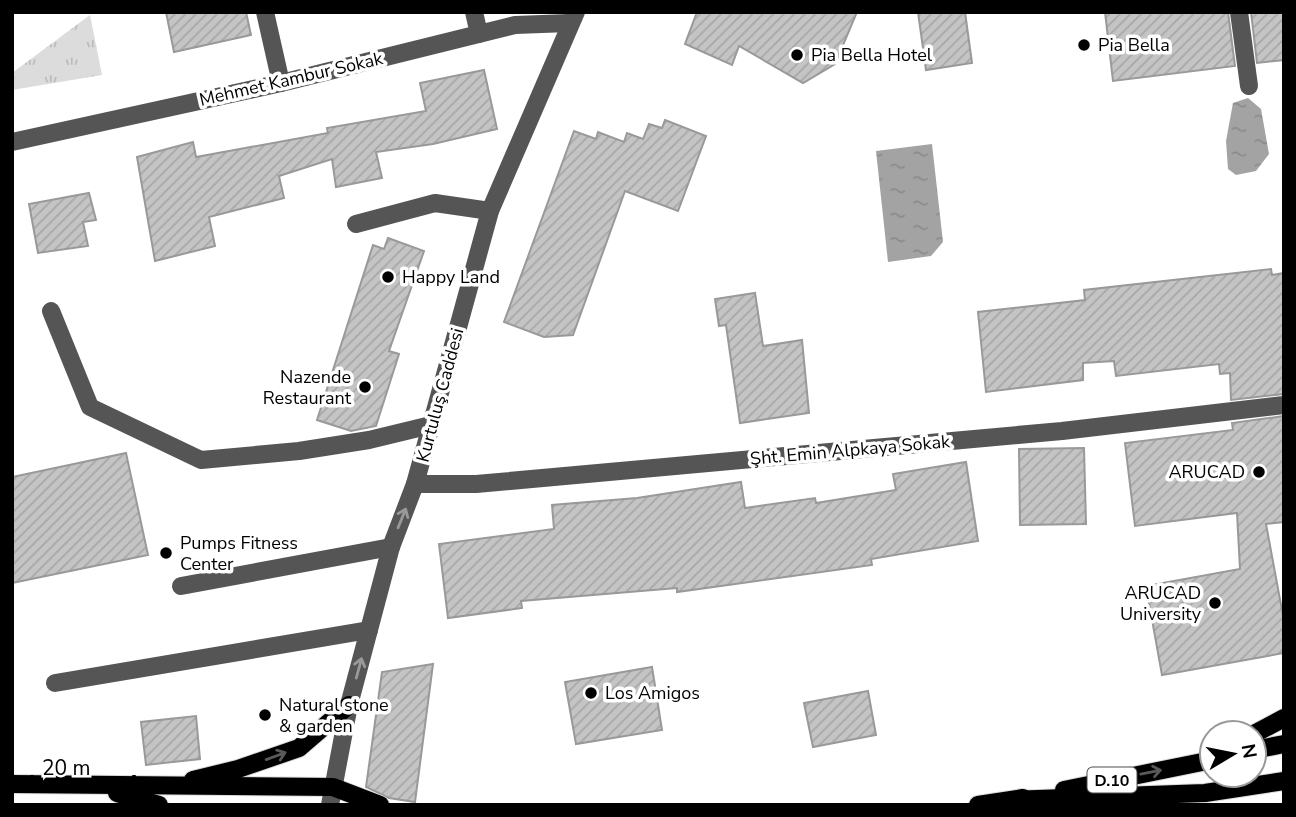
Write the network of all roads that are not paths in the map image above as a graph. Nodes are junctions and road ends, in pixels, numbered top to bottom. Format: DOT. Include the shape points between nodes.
graph roads {
  1 [pos="265,12"];
  2 [pos="474,12"];
  3 [pos="1239,12"];
  4 [pos="573,18"];
  5 [pos="479,34"];
  6 [pos="281,83"];
  7 [pos="1249,86"];
  8 [pos="12,142"];
  9 [pos="490,211"];
  10 [pos="356,224"];
  11 [pos="51,311"];
  12 [pos="1284,405"];
  13 [pos="431,425"];
  14 [pos="415,484"];
  15 [pos="391,547"];
  16 [pos="181,586"];
  17 [pos="369,630"];
  18 [pos="55,683"];
  19 [pos="349,705"];
  20 [pos="1284,718"];
  21 [pos="1268,727"];
  22 [pos="1198,762"];
  23 [pos="1284,781"];
  24 [pos="12,784"];
  25 [pos="97,787"];
  26 [pos="163,787"];
  27 [pos="331,796"];
  28 [pos="1012,800"];
  29 [pos="159,805"];
  30 [pos="380,805"];
  31 [pos="978,805"];
  1 -- 6 [label="street"];
  2 -- 5 [label="street"];
  3 -- 7 [label="street"];
  4 -- 5 [label="street, Mehmet Kambur Sokak"];
  4 -- 9 [label="street, Kurtuluş Caddesi"];
  5 -- 6 [label="street, Mehmet Kambur Sokak"];
  6 -- 8 [label="street, Mehmet Kambur Sokak"];
  9 -- 10 [label="street" via="435,203"];
  9 -- 13 [label="street, Kurtuluş Caddesi"];
  11 -- 13 [label="street" via="90,407 201,460 310,449"];
  12 -- 14 [label="street, Şht. Emin Alpkaya Sokak" via="1062,432 476,484"];
  13 -- 14 [label="street, Kurtuluş Caddesi"];
  15 -- 14 [label="street, Kurtuluş Caddesi, one-way"];
  15 -- 16 [label="street"];
  15 -- 17 [label="street, Kurtuluş Caddesi"];
  17 -- 18 [label="street"];
  19 -- 17 [label="street, Kurtuluş Caddesi, one-way"];
  26 -- 19 [label="main road, one-way" via="239,769 299,748"];
  19 -- 27 [label="street, Kurtuluş Caddesi"];
  20 -- 21 [label="main road"];
  28 -- 22 [label="main road, D.10, one-way"];
  23 -- 28 [label="main road, D.10" via="1205,793"];
  24 -- 25 [label="main road"];
  25 -- 26 [label="main road"];
  25 -- 29 [label="main road"];
  26 -- 27 [label="main road"];
  27 -- 30 [label="main road"];
  28 -- 31 [label="main road, D.10"];
}
